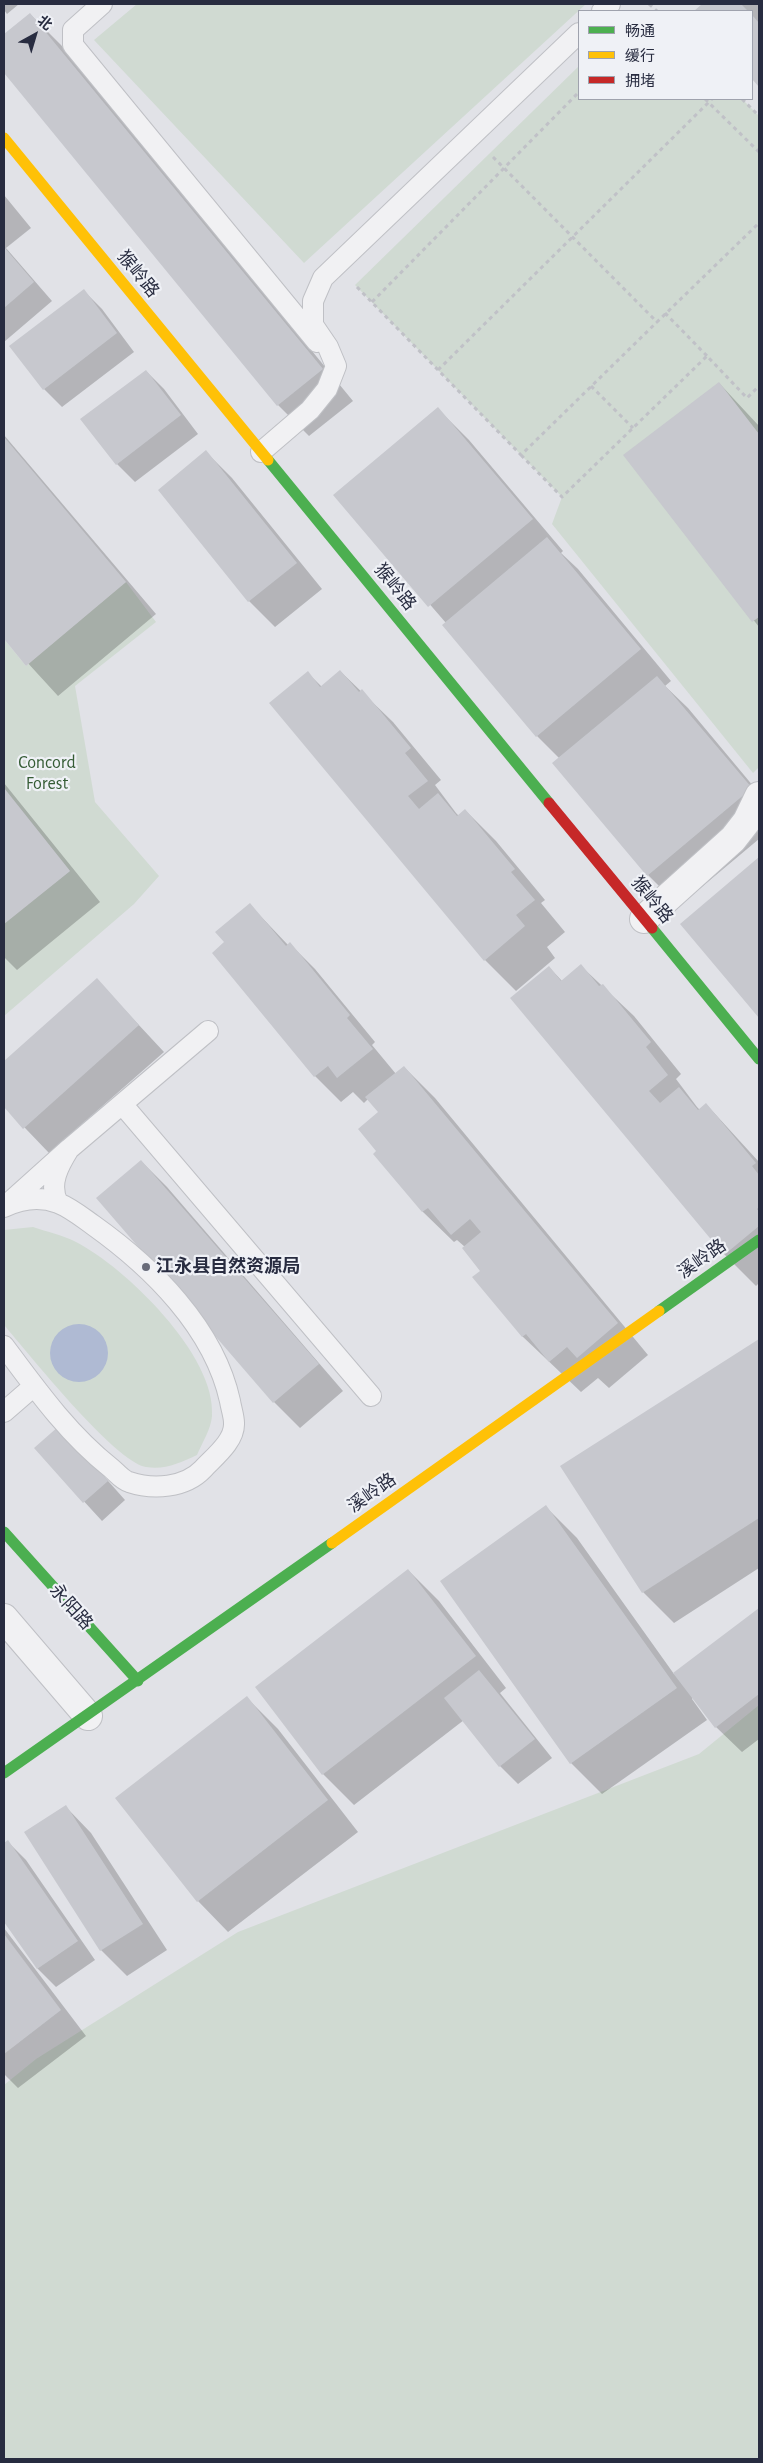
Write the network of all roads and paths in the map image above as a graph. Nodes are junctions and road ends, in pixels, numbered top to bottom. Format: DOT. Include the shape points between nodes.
graph roads {
  1 [pos="102,4"];
  2 [pos="578,34"];
  3 [pos="578,93"];
  4 [pos="706,100"];
  5 [pos="743,100"];
  6 [pos="709,102"];
  7 [pos="759,116"];
  8 [pos="472,136"];
  9 [pos="4,138"];
  10 [pos="759,152"];
  11 [pos="504,168"];
  12 [pos="759,222"];
  13 [pos="572,238"];
  14 [pos="334,267"];
  15 [pos="372,302"];
  16 [pos="665,314"];
  17 [pos="657,322"];
  18 [pos="706,356"];
  19 [pos="336,366"];
  20 [pos="438,370"];
  21 [pos="591,386"];
  22 [pos="759,386"];
  23 [pos="633,428"];
  24 [pos="262,452"];
  25 [pos="521,455"];
  26 [pos="759,796"];
  27 [pos="644,919"];
  28 [pos="208,1031"];
  29 [pos="759,1059"];
  30 [pos="122,1104"];
  31 [pos="69,1149"];
  32 [pos="58,1203"];
  33 [pos="4,1207"];
  34 [pos="759,1240"];
  35 [pos="4,1346"];
  36 [pos="34,1386"];
  37 [pos="371,1396"];
  38 [pos="4,1412"];
  39 [pos="4,1532"];
  40 [pos="4,1618"];
  41 [pos="138,1682"];
  42 [pos="88,1716"];
  43 [pos="4,1774"];
  1 -- 19 [label="lane" via="73,30 74,45"];
  2 -- 8 [label="lane"];
  3 -- 11 [label="path"];
  4 -- 6 [label="path"];
  5 -- 7 [label="path"];
  6 -- 10 [label="path"];
  6 -- 13 [label="path"];
  8 -- 11 [label="path"];
  8 -- 14 [label="lane"];
  9 -- 24 [label="street, 猴岭路"];
  11 -- 13 [label="path"];
  11 -- 15 [label="path"];
  12 -- 16 [label="path"];
  13 -- 17 [label="path"];
  13 -- 20 [label="path"];
  14 -- 15 [label="path"];
  14 -- 19 [label="lane" via="323,278 313,301 313,325"];
  15 -- 20 [label="path"];
  16 -- 17 [label="path"];
  16 -- 18 [label="path"];
  17 -- 21 [label="path"];
  18 -- 22 [label="path" via="747,398"];
  18 -- 23 [label="path"];
  19 -- 24 [label="lane" via="327,389 310,410"];
  20 -- 25 [label="path"];
  21 -- 23 [label="path"];
  21 -- 25 [label="path"];
  23 -- 25 [label="path" via="562,497"];
  24 -- 27 [label="street, 猴岭路"];
  26 -- 27 [label="street" via="747,821 733,839"];
  27 -- 29 [label="street, 猴岭路"];
  28 -- 30 [label="lane"];
  30 -- 31 [label="lane"];
  30 -- 37 [label="lane"];
  31 -- 32 [label="lane" via="54,1182 53,1194"];
  31 -- 33 [label="lane"];
  32 -- 33 [label="lane" via="26,1198"];
  32 -- 36 [label="lane" via="109,1236 150,1273 192,1321 216,1360 235,1425 226,1444 200,1472 183,1483 159,1486 127,1482 84,1443"];
  34 -- 41 [label="street, 溪岭路"];
  35 -- 36 [label="lane"];
  36 -- 38 [label="lane"];
  39 -- 41 [label="street, 永阳路"];
  40 -- 42 [label="street"];
  41 -- 42 [label="street, 溪岭路"];
  42 -- 43 [label="street, 溪岭路"];
}
